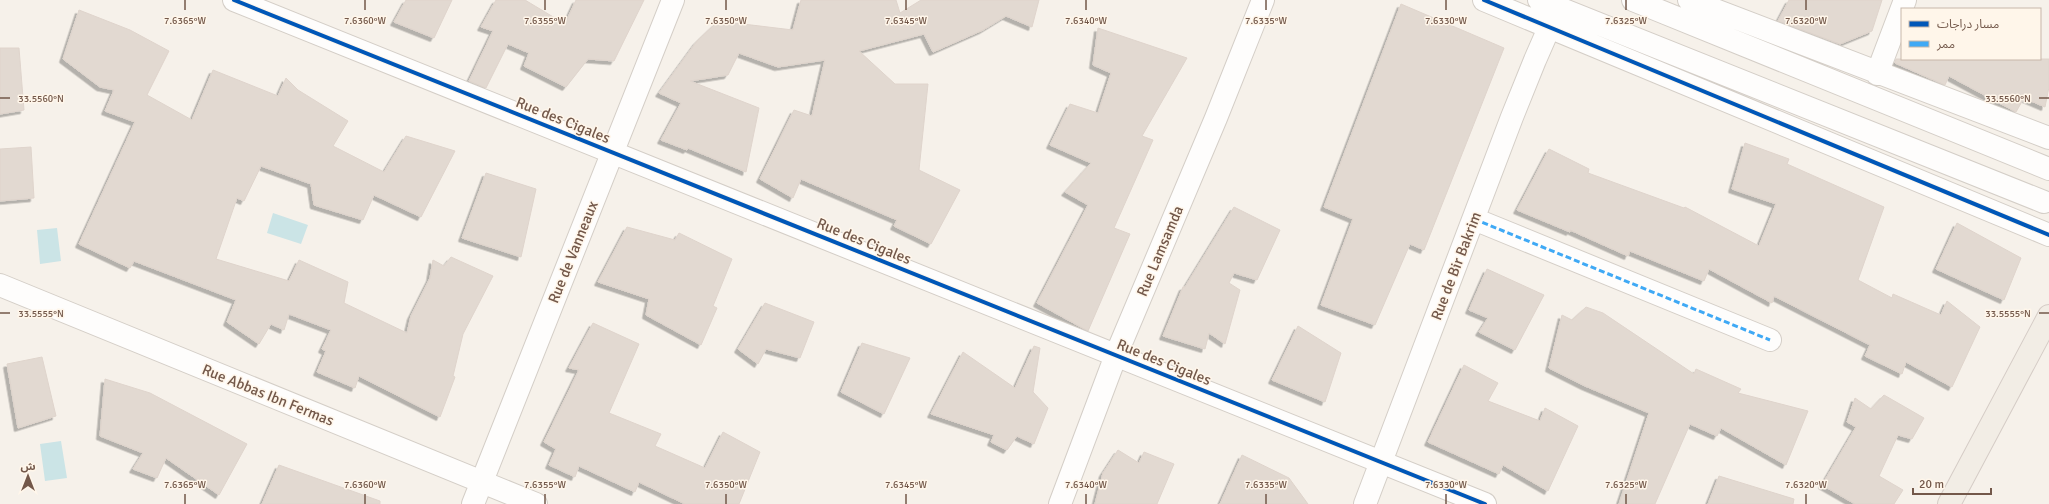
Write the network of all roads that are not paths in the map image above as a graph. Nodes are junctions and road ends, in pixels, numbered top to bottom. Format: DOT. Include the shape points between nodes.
graph roads {
  1 [pos="234,0"];
  2 [pos="673,0"];
  3 [pos="1263,0"];
  4 [pos="1484,0"];
  5 [pos="1539,0"];
  6 [pos="1632,0"];
  7 [pos="1689,0"];
  8 [pos="1901,11"];
  9 [pos="1549,28"];
  10 [pos="1877,74"];
  11 [pos="2049,138"];
  12 [pos="612,152"];
  13 [pos="2049,169"];
  14 [pos="2044,202"];
  15 [pos="1474,219"];
  16 [pos="2049,235"];
  17 [pos="0,285"];
  18 [pos="2049,316"];
  19 [pos="1770,340"];
  20 [pos="1116,355"];
  21 [pos="1381,462"];
  22 [pos="481,483"];
  23 [pos="473,504"];
  24 [pos="536,504"];
  25 [pos="1060,504"];
  26 [pos="1365,504"];
  27 [pos="1485,504"];
  28 [pos="1949,504"];
  1 -- 12 [label="street, Rue des Cigales"];
  2 -- 12 [label="street, Rue de Vanneaux"];
  3 -- 20 [label="street, Rue Lamsamda"];
  4 -- 9 [label="street"];
  5 -- 14 [label="street"];
  6 -- 13 [label="street"];
  7 -- 10 [label="street"];
  8 -- 10 [label="street"];
  9 -- 15 [label="street, Rue de Bir Bakrim"];
  9 -- 16 [label="street"];
  10 -- 11 [label="street"];
  12 -- 20 [label="street, Rue des Cigales"];
  12 -- 22 [label="street, Rue de Vanneaux"];
  15 -- 19 [label="street"];
  15 -- 21 [label="street, Rue de Bir Bakrim"];
  17 -- 22 [label="street, Rue Abbas Ibn Fermas"];
  18 -- 28 [label="main road"];
  20 -- 21 [label="street, Rue des Cigales"];
  20 -- 25 [label="street, Rue Lamsamda"];
  21 -- 26 [label="street, Rue de Bir Bakrim"];
  21 -- 27 [label="street, Rue des Cigales"];
  22 -- 23 [label="street, Rue de Vanneaux"];
  22 -- 24 [label="street, Rue Abbas Ibn Fermas"];
}
